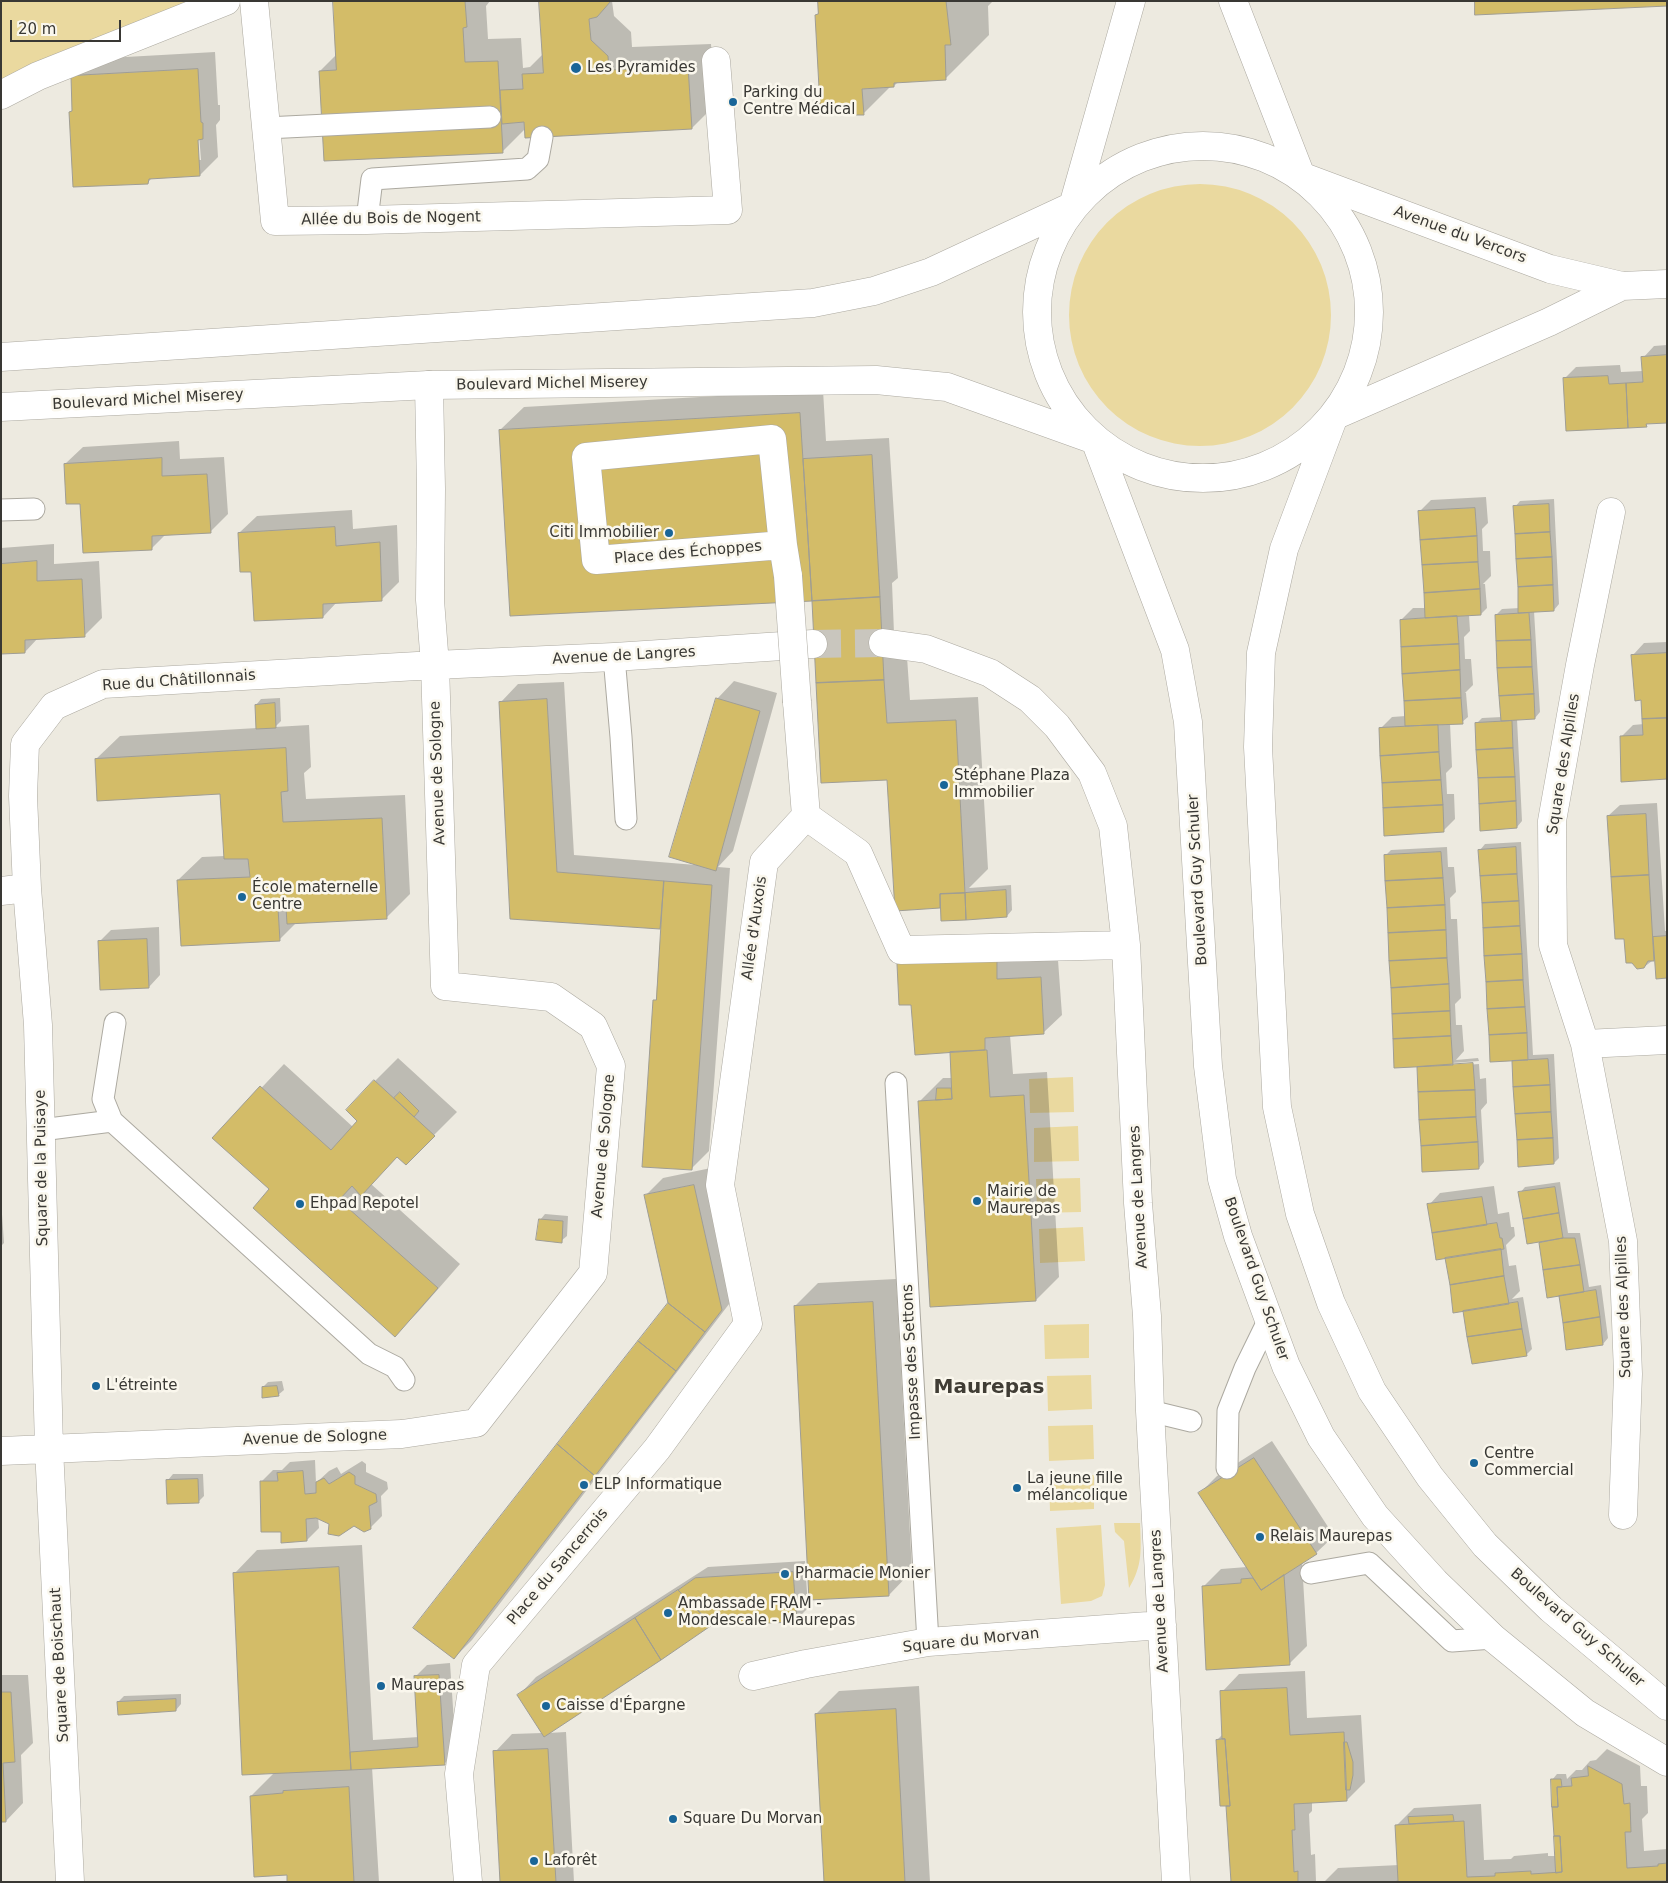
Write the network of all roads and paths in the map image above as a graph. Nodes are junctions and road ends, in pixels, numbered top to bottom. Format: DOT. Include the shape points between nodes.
graph roads {
  1 [pos="226,1"];
  2 [pos="254,1"];
  3 [pos="1131,1"];
  4 [pos="1233,1"];
  5 [pos="716,61"];
  6 [pos="1,95"];
  7 [pos="490,117"];
  8 [pos="266,128"];
  9 [pos="542,137"];
  10 [pos="1301,176"];
  11 [pos="1073,206"];
  12 [pos="367,220"];
  13 [pos="1667,284"];
  14 [pos="1622,286"];
  15 [pos="1,357"];
  16 [pos="429,385"];
  17 [pos="1,407"];
  18 [pos="1334,416"];
  19 [pos="1095,440"];
  20 [pos="34,509"];
  21 [pos="1,510"];
  22 [pos="1611,512"];
  23 [pos="783,545"];
  24 [pos="883,643"];
  25 [pos="813,644"];
  26 [pos="614,657"];
  27 [pos="435,665"];
  28 [pos="806,816"];
  29 [pos="626,819"];
  30 [pos="14,890"];
  31 [pos="1126,945"];
  32 [pos="115,1023"];
  33 [pos="1667,1040"];
  34 [pos="1585,1044"];
  35 [pos="896,1082"];
  36 [pos="112,1121"];
  37 [pos="41,1130"];
  38 [pos="1268,1321"];
  39 [pos="748,1324"];
  40 [pos="404,1380"];
  41 [pos="1150,1410"];
  42 [pos="1190,1421"];
  43 [pos="49,1448"];
  44 [pos="1,1451"];
  45 [pos="1227,1468"];
  46 [pos="1623,1515"];
  47 [pos="1311,1573"];
  48 [pos="1162,1625"];
  49 [pos="1493,1638"];
  50 [pos="928,1642"];
  51 [pos="753,1676"];
  52 [pos="1667,1706"];
  53 [pos="1667,1762"];
  54 [pos="70,1882"];
  55 [pos="468,1882"];
  56 [pos="1176,1882"];
  1 -- 6 [label="street" via="38,76"];
  2 -- 8 [label="street, Allée du Bois de Nogent"];
  3 -- 11 [label="street"];
  4 -- 10 [label="street"];
  5 -- 12 [label="street, Allée du Bois de Nogent" via="728,210"];
  7 -- 8 [label="lane"];
  8 -- 12 [label="street, Allée du Bois de Nogent" via="275,221"];
  9 -- 12 [label="lane" via="538,159 527,169 372,179"];
  10 -- 11 [label="street" via="1258,153 1211,144 1163,149 1118,167"];
  10 -- 14 [label="street, Avenue du Vercors" via="1550,269"];
  10 -- 18 [label="street" via="1321,194 1346,225 1365,272 1370,323 1359,372"];
  11 -- 15 [label="street" via="931,272 874,291 813,303"];
  11 -- 19 [label="street" via="1044,257 1035,303 1039,349 1055,392"];
  13 -- 14 [label="street, Avenue du Vercors"];
  14 -- 18 [label="street, Avenue du Vercors" via="1549,322"];
  16 -- 17 [label="street, Boulevard Michel Miserey"];
  16 -- 19 [label="street, Boulevard Michel Miserey" via="876,380 947,387"];
  16 -- 27 [label="street, Avenue de Sologne" via="430,600"];
  18 -- 19 [label="street" via="1287,457 1239,476 1188,479 1138,467"];
  18 -- 52 [label="street, Boulevard Guy Schuler" via="1284,549 1261,653 1258,747 1277,1107 1300,1214 1331,1303 1372,1392 1430,1477 1484,1545 1551,1609"];
  19 -- 38 [label="street, Boulevard Guy Schuler" via="1175,650 1188,722 1208,1066 1222,1179"];
  20 -- 21 [label="lane"];
  22 -- 34 [label="street, Square des Alpilles" via="1552,821 1553,945"];
  23 -- 23 [label="street, Place des Échoppes" via="596,560 586,457 780,438"];
  23 -- 28 [label="street, bridge"];
  24 -- 31 [label="street, Avenue de Langres" via="926,648 990,672 1030,700 1057,726 1092,773 1113,826"];
  25 -- 26 [label="street, Avenue de Langres"];
  26 -- 27 [label="street, Avenue de Langres"];
  26 -- 29 [label="lane"];
  27 -- 30 [label="street, Rue du Châtillonnais" via="103,684 54,706 25,744"];
  27 -- 43 [label="street, Avenue de Sologne" via="445,986 552,997 593,1026 611,1066 593,1273 476,1423 402,1434"];
  28 -- 31 [label="street" via="858,853 901,950"];
  28 -- 39 [label="street, Allée d'Auxois" via="764,862 720,1185"];
  30 -- 37 [label="street, Square de la Puisaye" via="38,1017"];
  31 -- 41 [label="street, Avenue de Langres"];
  32 -- 36 [label="lane" via="103,1099"];
  33 -- 34 [label="street"];
  34 -- 46 [label="street, Square des Alpilles" via="1623,1241 1628,1374"];
  35 -- 50 [label="lane, Impasse des Settons"];
  36 -- 37 [label="lane"];
  36 -- 40 [label="lane" via="369,1354 395,1367"];
  37 -- 43 [label="street, Square de la Puisaye"];
  38 -- 45 [label="lane" via="1228,1411"];
  38 -- 49 [label="street, Boulevard Guy Schuler" via="1321,1437 1375,1516 1435,1582"];
  39 -- 55 [label="street, Place du Sancerrois" via="657,1449 476,1664 459,1774"];
  41 -- 42 [label="lane"];
  41 -- 48 [label="street, Avenue de Langres"];
  43 -- 44 [label="street, Avenue de Sologne"];
  43 -- 54 [label="street, Square de Boischaut"];
  47 -- 49 [label="lane" via="1369,1563 1452,1641"];
  48 -- 50 [label="street, Square du Morvan"];
  48 -- 56 [label="street, Avenue de Langres"];
  49 -- 53 [label="street, Boulevard Guy Schuler" via="1585,1713"];
  50 -- 51 [label="street, Square du Morvan"];
}
